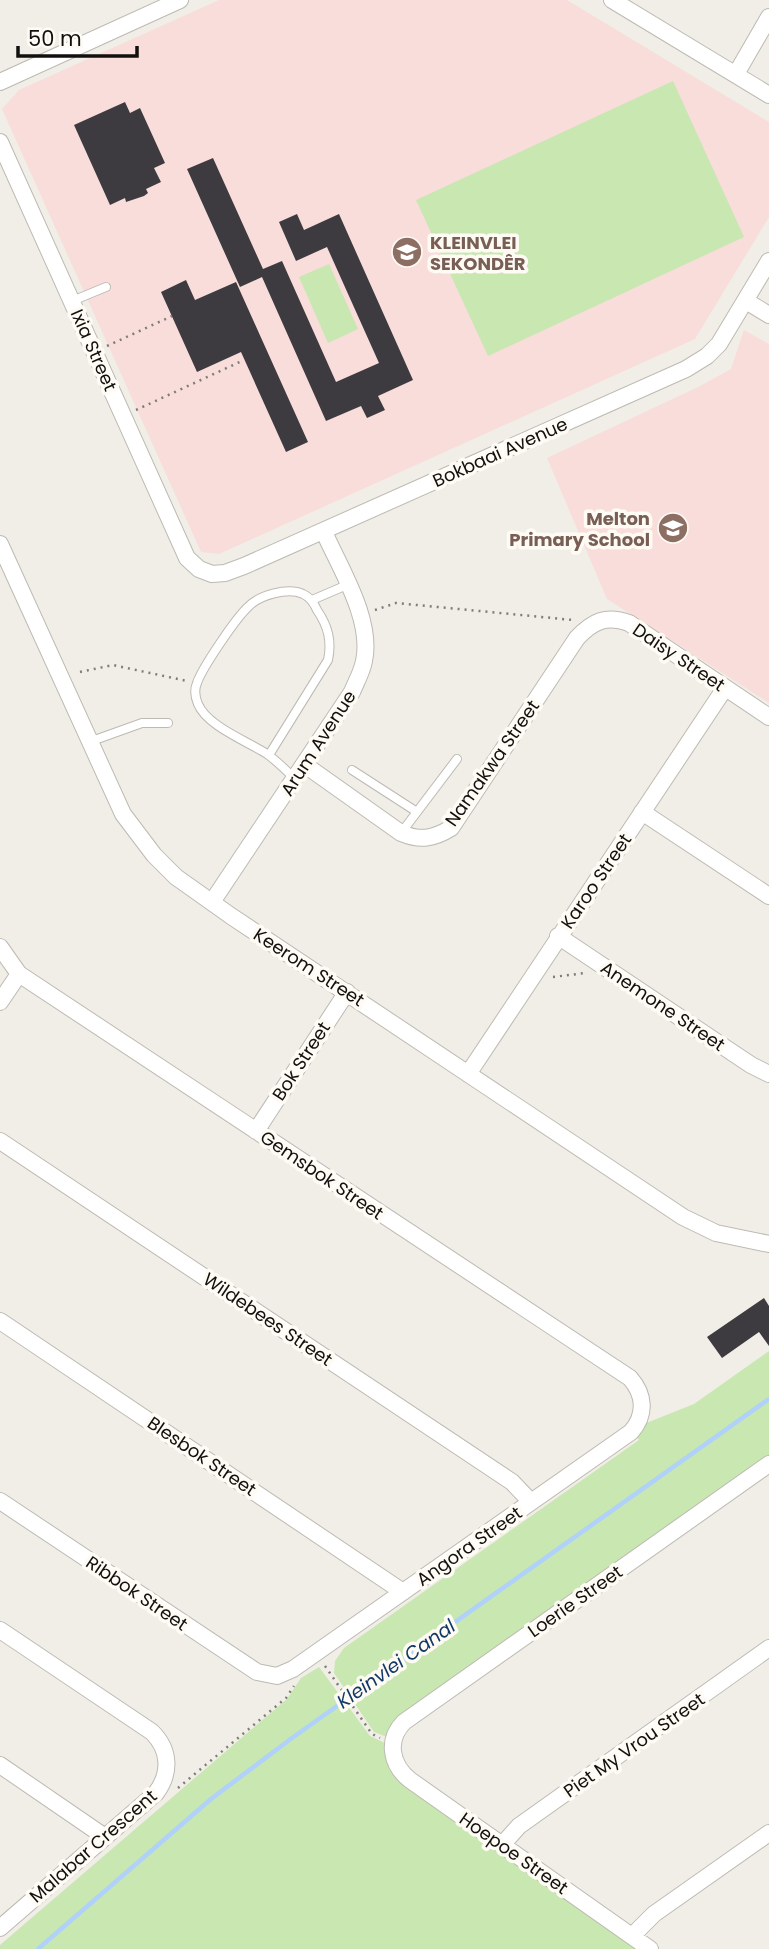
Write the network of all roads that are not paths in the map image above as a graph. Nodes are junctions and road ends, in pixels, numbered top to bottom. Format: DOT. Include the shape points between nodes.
graph roads {
  1 [pos="180,0"];
  2 [pos="612,0"];
  3 [pos="769,17"];
  4 [pos="736,74"];
  5 [pos="0,82"];
  6 [pos="769,95"];
  7 [pos="0,142"];
  8 [pos="769,261"];
  9 [pos="106,287"];
  10 [pos="72,301"];
  11 [pos="746,301"];
  12 [pos="769,315"];
  13 [pos="324,531"];
  14 [pos="0,544"];
  15 [pos="187,558"];
  16 [pos="347,585"];
  17 [pos="312,600"];
  18 [pos="589,626"];
  19 [pos="724,688"];
  20 [pos="769,717"];
  21 [pos="167,723"];
  22 [pos="89,742"];
  23 [pos="269,755"];
  24 [pos="457,759"];
  25 [pos="305,765"];
  26 [pos="352,770"];
  27 [pos="296,779"];
  28 [pos="417,812"];
  29 [pos="642,812"];
  30 [pos="401,833"];
  31 [pos="769,896"];
  32 [pos="212,902"];
  33 [pos="558,936"];
  34 [pos="0,947"];
  35 [pos="19,974"];
  36 [pos="347,992"];
  37 [pos="0,1002"];
  38 [pos="468,1074"];
  39 [pos="769,1074"];
  40 [pos="256,1131"];
  41 [pos="0,1141"];
  42 [pos="769,1244"];
  43 [pos="0,1321"];
  44 [pos="642,1401"];
  45 [pos="769,1464"];
  46 [pos="0,1502"];
  47 [pos="531,1502"];
  48 [pos="403,1592"];
  49 [pos="0,1630"];
  50 [pos="769,1648"];
  51 [pos="277,1676"];
  52 [pos="393,1744"];
  53 [pos="2,1771"];
  54 [pos="769,1833"];
  55 [pos="105,1837"];
  56 [pos="502,1844"];
  57 [pos="0,1928"];
  58 [pos="632,1936"];
  59 [pos="650,1949"];
  1 -- 5 [label="street"];
  2 -- 4 [label="street"];
  3 -- 4 [label="street"];
  4 -- 6 [label="street"];
  7 -- 10 [label="street, Ixia Street"];
  8 -- 11 [label="street, Bokbaai Avenue"];
  9 -- 10 [label="lane"];
  10 -- 15 [label="street, Ixia Street"];
  11 -- 12 [label="street"];
  11 -- 13 [label="street, Bokbaai Avenue" via="719,344 686,369"];
  13 -- 15 [label="street, Bokbaai Avenue" via="225,573 199,569"];
  13 -- 16 [label="street, Arum Avenue"];
  14 -- 22 [label="street, Keerom Street"];
  16 -- 17 [label="lane"];
  16 -- 25 [label="street, Arum Avenue" via="361,616 364,660 352,692"];
  17 -- 23 [label="lane" via="329,636 328,660"];
  17 -- 23 [label="lane" via="304,594 281,593 247,607 197,683 195,693 204,714"];
  18 -- 19 [label="street, Daisy Street" via="615,618 629,623"];
  18 -- 30 [label="street, Namakwa Street" via="451,828 428,839"];
  19 -- 20 [label="street, Daisy Street"];
  19 -- 29 [label="street, Karoo Street"];
  21 -- 22 [label="lane" via="142,723"];
  22 -- 32 [label="street, Keerom Street" via="137,835 176,877"];
  23 -- 27 [label="lane"];
  24 -- 28 [label="lane"];
  25 -- 27 [label="street, Arum Avenue"];
  25 -- 30 [label="street, Namakwa Street"];
  26 -- 28 [label="lane"];
  27 -- 32 [label="street, Arum Avenue"];
  28 -- 30 [label="lane"];
  29 -- 31 [label="street"];
  29 -- 33 [label="street, Karoo Street"];
  32 -- 36 [label="street, Keerom Street"];
  33 -- 38 [label="street, Karoo Street"];
  33 -- 39 [label="street, Anemone Street"];
  34 -- 35 [label="street, Gemsbok Street"];
  35 -- 37 [label="street"];
  35 -- 40 [label="street, Gemsbok Street"];
  36 -- 38 [label="street, Keerom Street"];
  36 -- 40 [label="street, Bok Street"];
  38 -- 42 [label="street, Keerom Street" via="683,1217 716,1233"];
  40 -- 44 [label="street, Gemsbok Street" via="629,1378"];
  41 -- 47 [label="street, Wildebees Street" via="512,1482"];
  43 -- 48 [label="street, Blesbok Street"];
  44 -- 47 [label="street, Angora Street" via="640,1418 631,1432"];
  45 -- 52 [label="street, Loerie Street" via="404,1722"];
  46 -- 51 [label="street, Ribbok Street" via="257,1672"];
  47 -- 48 [label="street, Angora Street"];
  48 -- 51 [label="street, Angora Street"];
  49 -- 55 [label="street, Malabar Crescent" via="152,1732 162,1744 167,1768 161,1786"];
  50 -- 56 [label="street, Piet My Vrou Street" via="519,1826"];
  52 -- 56 [label="street, Hoepoe Street" via="395,1763 404,1776"];
  53 -- 55 [label="street"];
  54 -- 58 [label="street" via="654,1914"];
  55 -- 57 [label="street, Malabar Crescent"];
  56 -- 58 [label="street, Hoepoe Street"];
  58 -- 59 [label="street, Hoepoe Street"];
}
